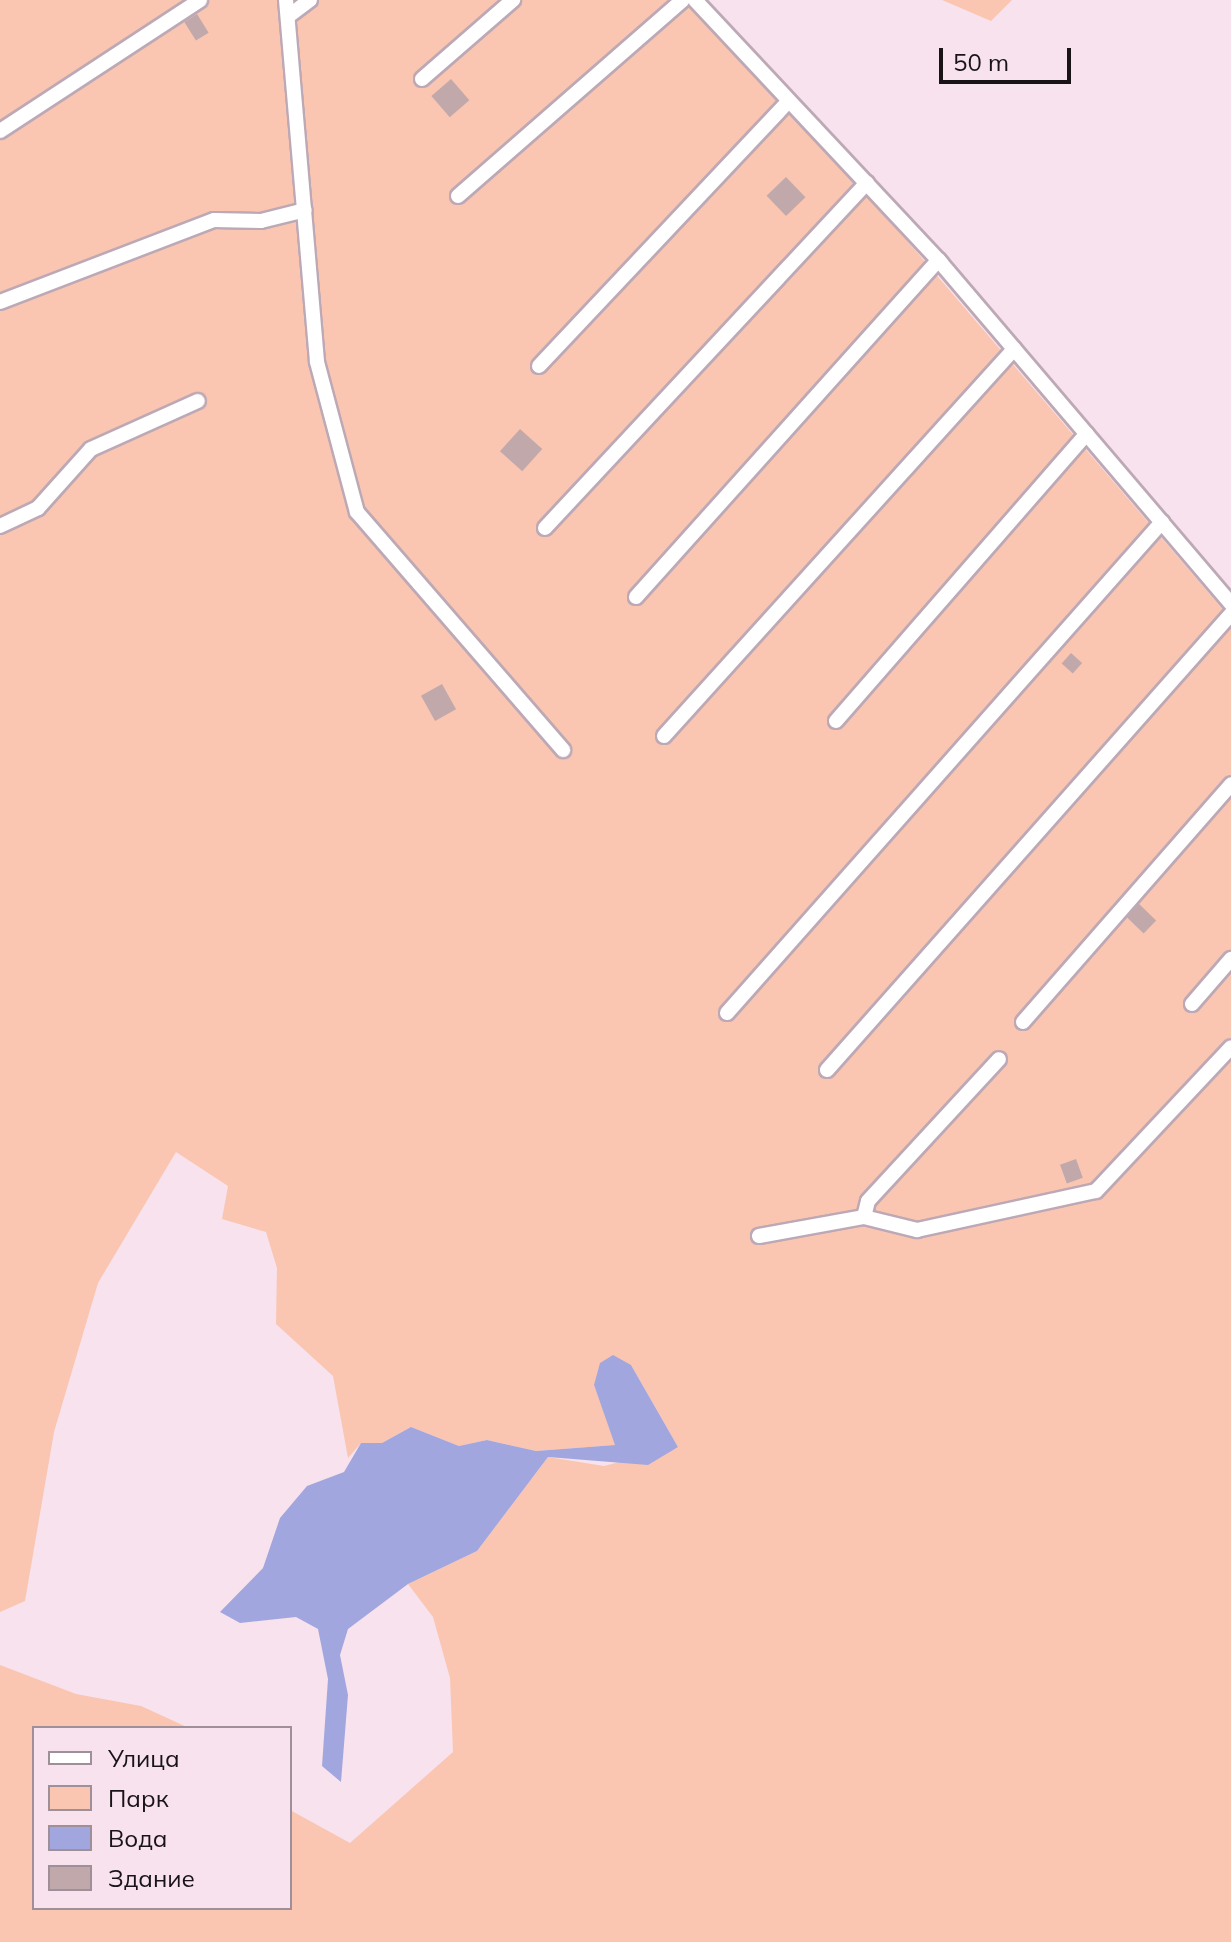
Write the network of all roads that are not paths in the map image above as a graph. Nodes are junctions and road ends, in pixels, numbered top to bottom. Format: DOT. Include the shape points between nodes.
graph roads {
  1 [pos="200,0"];
  2 [pos="286,0"];
  3 [pos="310,0"];
  4 [pos="513,0"];
  5 [pos="683,0"];
  6 [pos="695,0"];
  7 [pos="290,15"];
  8 [pos="422,79"];
  9 [pos="788,102"];
  10 [pos="0,131"];
  11 [pos="867,183"];
  12 [pos="458,196"];
  13 [pos="305,210"];
  14 [pos="938,260"];
  15 [pos="0,302"];
  16 [pos="1014,349"];
  17 [pos="539,366"];
  18 [pos="198,401"];
  19 [pos="1086,434"];
  20 [pos="1162,522"];
  21 [pos="0,526"];
  22 [pos="545,528"];
  23 [pos="636,597"];
  24 [pos="1231,604"];
  25 [pos="1231,614"];
  26 [pos="836,721"];
  27 [pos="664,736"];
  28 [pos="563,750"];
  29 [pos="1231,784"];
  30 [pos="1231,959"];
  31 [pos="1192,1004"];
  32 [pos="727,1013"];
  33 [pos="1023,1022"];
  34 [pos="1231,1047"];
  35 [pos="999,1059"];
  36 [pos="827,1070"];
  37 [pos="864,1217"];
  38 [pos="759,1236"];
  1 -- 10 [label="street"];
  2 -- 7 [label="street"];
  3 -- 7 [label="street"];
  4 -- 8 [label="street"];
  5 -- 12 [label="street"];
  6 -- 9 [label="street"];
  7 -- 13 [label="street"];
  9 -- 11 [label="street"];
  9 -- 17 [label="street"];
  11 -- 14 [label="street"];
  11 -- 22 [label="street"];
  13 -- 15 [label="street" via="261,221 214,220"];
  13 -- 28 [label="street" via="317,362 357,512"];
  14 -- 16 [label="street"];
  14 -- 23 [label="street"];
  16 -- 19 [label="street"];
  16 -- 27 [label="street"];
  18 -- 21 [label="street" via="91,449 38,508"];
  19 -- 20 [label="street"];
  19 -- 26 [label="street"];
  20 -- 24 [label="street"];
  20 -- 32 [label="street"];
  25 -- 36 [label="street"];
  29 -- 33 [label="street"];
  30 -- 31 [label="street"];
  34 -- 37 [label="street" via="1096,1191 917,1230"];
  35 -- 37 [label="street" via="868,1201"];
  37 -- 38 [label="street"];
}
